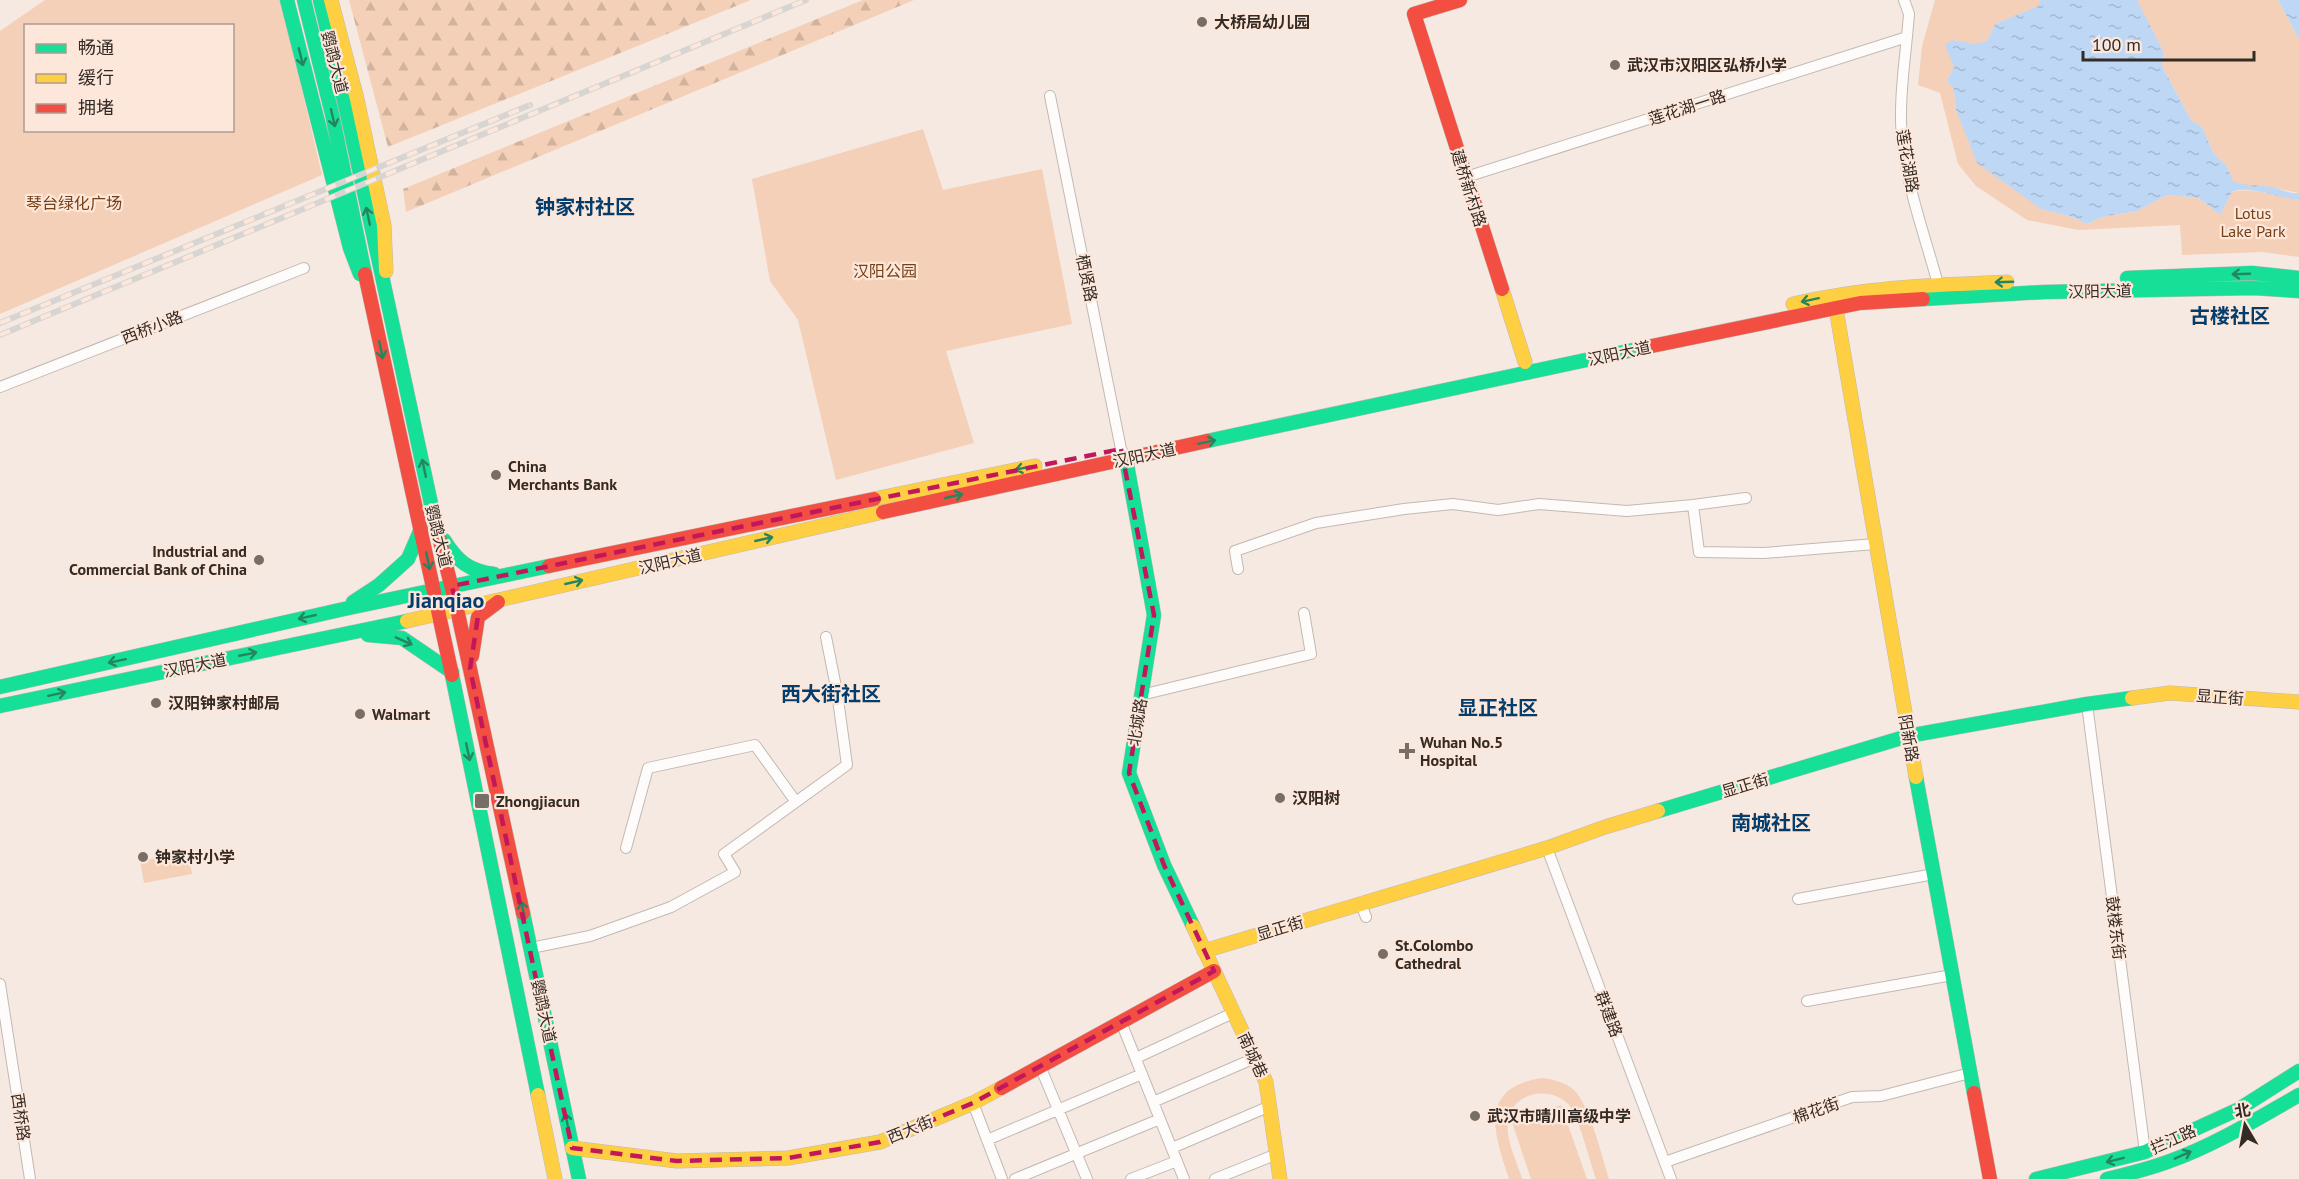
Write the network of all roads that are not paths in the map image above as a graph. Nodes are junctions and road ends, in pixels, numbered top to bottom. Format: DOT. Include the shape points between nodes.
graph roads {
  1 [pos="287,0"];
  2 [pos="304,0"];
  3 [pos="320,0"];
  4 [pos="330,0"];
  5 [pos="1460,0"];
  6 [pos="1904,0"];
  7 [pos="1907,37"];
  8 [pos="1050,96"];
  9 [pos="1466,177"];
  10 [pos="304,268"];
  11 [pos="2299,278"];
  12 [pos="1938,284"];
  13 [pos="2299,291"];
  14 [pos="1834,302"];
  15 [pos="388,305"];
  16 [pos="373,309"];
  17 [pos="1525,362"];
  18 [pos="0,387"];
  19 [pos="1124,454"];
  20 [pos="1746,498"];
  21 [pos="1693,505"];
  22 [pos="436,525"];
  23 [pos="421,529"];
  24 [pos="1875,544"];
  25 [pos="1238,569"];
  26 [pos="511,574"];
  27 [pos="452,586"];
  28 [pos="434,590"];
  29 [pos="517,595"];
  30 [pos="344,609"];
  31 [pos="457,609"];
  32 [pos="439,613"];
  33 [pos="1304,613"];
  34 [pos="348,634"];
  35 [pos="826,637"];
  36 [pos="470,669"];
  37 [pos="452,672"];
  38 [pos="0,687"];
  39 [pos="1142,695"];
  40 [pos="2299,702"];
  41 [pos="2087,704"];
  42 [pos="0,706"];
  43 [pos="1908,736"];
  44 [pos="796,802"];
  45 [pos="626,848"];
  46 [pos="1547,848"];
  47 [pos="1934,874"];
  48 [pos="1798,899"];
  49 [pos="531,948"];
  50 [pos="1204,951"];
  51 [pos="1214,971"];
  52 [pos="1952,975"];
  53 [pos="0,984"];
  54 [pos="1807,1001"];
  55 [pos="1233,1012"];
  56 [pos="1121,1022"];
  57 [pos="4,1030"];
  58 [pos="1136,1058"];
  59 [pos="1255,1058"];
  60 [pos="1040,1066"];
  61 [pos="2299,1071"];
  62 [pos="1970,1073"];
  63 [pos="1142,1074"];
  64 [pos="2299,1095"];
  65 [pos="1153,1102"];
  66 [pos="973,1103"];
  67 [pos="1269,1106"];
  68 [pos="1058,1110"];
  69 [pos="1160,1119"];
  70 [pos="987,1140"];
  71 [pos="572,1148"];
  72 [pos="1172,1148"];
  73 [pos="2145,1152"];
  74 [pos="1076,1154"];
  75 [pos="1277,1154"];
  76 [pos="1177,1161"];
  77 [pos="1665,1162"];
  78 [pos="30,1179"];
  79 [pos="555,1179"];
  80 [pos="579,1179"];
  81 [pos="1002,1179"];
  82 [pos="1015,1179"];
  83 [pos="1087,1179"];
  84 [pos="1131,1179"];
  85 [pos="1184,1179"];
  86 [pos="1215,1179"];
  87 [pos="1280,1179"];
  88 [pos="1671,1179"];
  89 [pos="1990,1179"];
  90 [pos="2036,1179"];
  91 [pos="2107,1179"];
  1 -- 16 [label="main road, one-way" via="350,248"];
  2 -- 16 [label="main road, 鹦鹉大道, one-way"];
  15 -- 3 [label="main road, 鹦鹉大道, one-way"];
  4 -- 15 [label="main road" via="357,99 384,225"];
  5 -- 9 [label="main road, 建桥新村路" via="1414,14"];
  6 -- 7 [label="street, 莲花湖路" via="1909,14"];
  7 -- 9 [label="street, 莲花湖一路"];
  7 -- 12 [label="street, 莲花湖路" via="1903,147"];
  8 -- 19 [label="street, 栖贤路"];
  9 -- 17 [label="main road, 建桥新村路"];
  10 -- 18 [label="street, 西桥小路"];
  11 -- 12 [label="main road, 汉阳大道, one-way" via="2252,273"];
  12 -- 14 [label="main road, 汉阳大道" via="1902,286"];
  13 -- 14 [label="main road, 汉阳大道" via="2254,288 2044,292"];
  14 -- 17 [label="main road, 汉阳大道, one-way"];
  19 -- 14 [label="main road, 汉阳大道, one-way"];
  14 -- 24 [label="main road, 阳新路"];
  22 -- 15 [label="main road, 鹦鹉大道, one-way"];
  16 -- 23 [label="main road, 鹦鹉大道, one-way"];
  17 -- 19 [label="main road, 汉阳大道"];
  19 -- 26 [label="main road, 汉阳大道, one-way"];
  29 -- 19 [label="main road, 汉阳大道, one-way"];
  19 -- 39 [label="main road, 北城路" via="1154,615"];
  20 -- 21 [label="street"];
  21 -- 24 [label="street" via="1700,552 1764,554"];
  21 -- 25 [label="street" via="1627,511 1539,504 1498,510 1453,504 1404,508 1316,523 1255,543 1234,551"];
  22 -- 26 [label="main road" via="463,566 477,572"];
  22 -- 27 [label="main road, 鹦鹉大道"];
  23 -- 28 [label="main road, 鹦鹉大道, one-way"];
  23 -- 30 [label="main road" via="408,559"];
  24 -- 43 [label="main road, 阳新路"];
  26 -- 27 [label="main road, 汉阳大道"];
  27 -- 28 [label="main road, 汉阳大道"];
  27 -- 31 [label="main road, 鹦鹉大道"];
  28 -- 30 [label="main road, 汉阳大道"];
  28 -- 32 [label="main road, 鹦鹉大道"];
  29 -- 31 [label="main road, 汉阳大道"];
  29 -- 36 [label="main road" via="501,600 478,617"];
  30 -- 38 [label="main road, 汉阳大道, one-way"];
  31 -- 32 [label="main road, 汉阳大道"];
  31 -- 36 [label="main road, 鹦鹉大道"];
  32 -- 34 [label="main road, 汉阳大道"];
  32 -- 37 [label="main road, 鹦鹉大道"];
  33 -- 39 [label="street" via="1311,654"];
  34 -- 37 [label="main road, one-way" via="402,638"];
  42 -- 34 [label="main road, 汉阳大道, one-way"];
  35 -- 44 [label="street" via="848,765"];
  49 -- 36 [label="main road, 鹦鹉大道, one-way"];
  37 -- 79 [label="main road, 鹦鹉大道, one-way"];
  39 -- 50 [label="main road, 北城路" via="1129,773 1164,866"];
  40 -- 41 [label="main road, 显正街" via="2170,693"];
  41 -- 43 [label="main road, 显正街"];
  41 -- 73 [label="street, 鼓楼东街"];
  43 -- 46 [label="main road, 显正街"];
  43 -- 47 [label="main road, 阳新路"];
  44 -- 45 [label="street" via="755,745 648,768"];
  44 -- 49 [label="street" via="724,854 735,872 726,877 671,907 590,936"];
  46 -- 50 [label="main road, 显正街" via="1363,910"];
  46 -- 77 [label="street, 群建路"];
  47 -- 48 [label="street"];
  47 -- 52 [label="main road, 阳新路"];
  71 -- 49 [label="main road, 鹦鹉大道, one-way"];
  50 -- 51 [label="main road, 北城路"];
  51 -- 55 [label="main road, 南城巷"];
  51 -- 56 [label="main road, 西大街"];
  52 -- 54 [label="street"];
  52 -- 62 [label="main road, 阳新路"];
  53 -- 57 [label="street, 西桥路"];
  55 -- 58 [label="street"];
  55 -- 59 [label="main road, 南城巷"];
  56 -- 58 [label="street"];
  56 -- 60 [label="main road, 西大街"];
  57 -- 78 [label="street, 西桥路"];
  58 -- 63 [label="street"];
  59 -- 65 [label="street"];
  59 -- 67 [label="main road, 南城巷" via="1266,1082"];
  60 -- 66 [label="main road, 西大街"];
  60 -- 68 [label="street"];
  61 -- 73 [label="main road, 拦江路" via="2239,1109"];
  62 -- 77 [label="street, 棉花街" via="1881,1096 1852,1098"];
  62 -- 89 [label="main road, 阳新路"];
  63 -- 65 [label="street"];
  63 -- 68 [label="street"];
  91 -- 64 [label="main road, 拦江路, one-way" via="2154,1167 2231,1134"];
  65 -- 69 [label="street"];
  66 -- 70 [label="street"];
  66 -- 71 [label="main road, 西大街" via="880,1142 788,1158 677,1161"];
  67 -- 72 [label="street"];
  67 -- 75 [label="main road, 南城巷"];
  68 -- 70 [label="street"];
  68 -- 74 [label="street"];
  69 -- 72 [label="street"];
  69 -- 74 [label="street"];
  70 -- 81 [label="street"];
  71 -- 80 [label="main road, 鹦鹉大道"];
  72 -- 76 [label="street"];
  73 -- 90 [label="main road, 拦江路, one-way"];
  74 -- 82 [label="street"];
  74 -- 83 [label="street"];
  75 -- 86 [label="street"];
  75 -- 87 [label="main road, 南城巷"];
  76 -- 84 [label="street"];
  76 -- 85 [label="street"];
  77 -- 88 [label="street, 群建路"];
}
